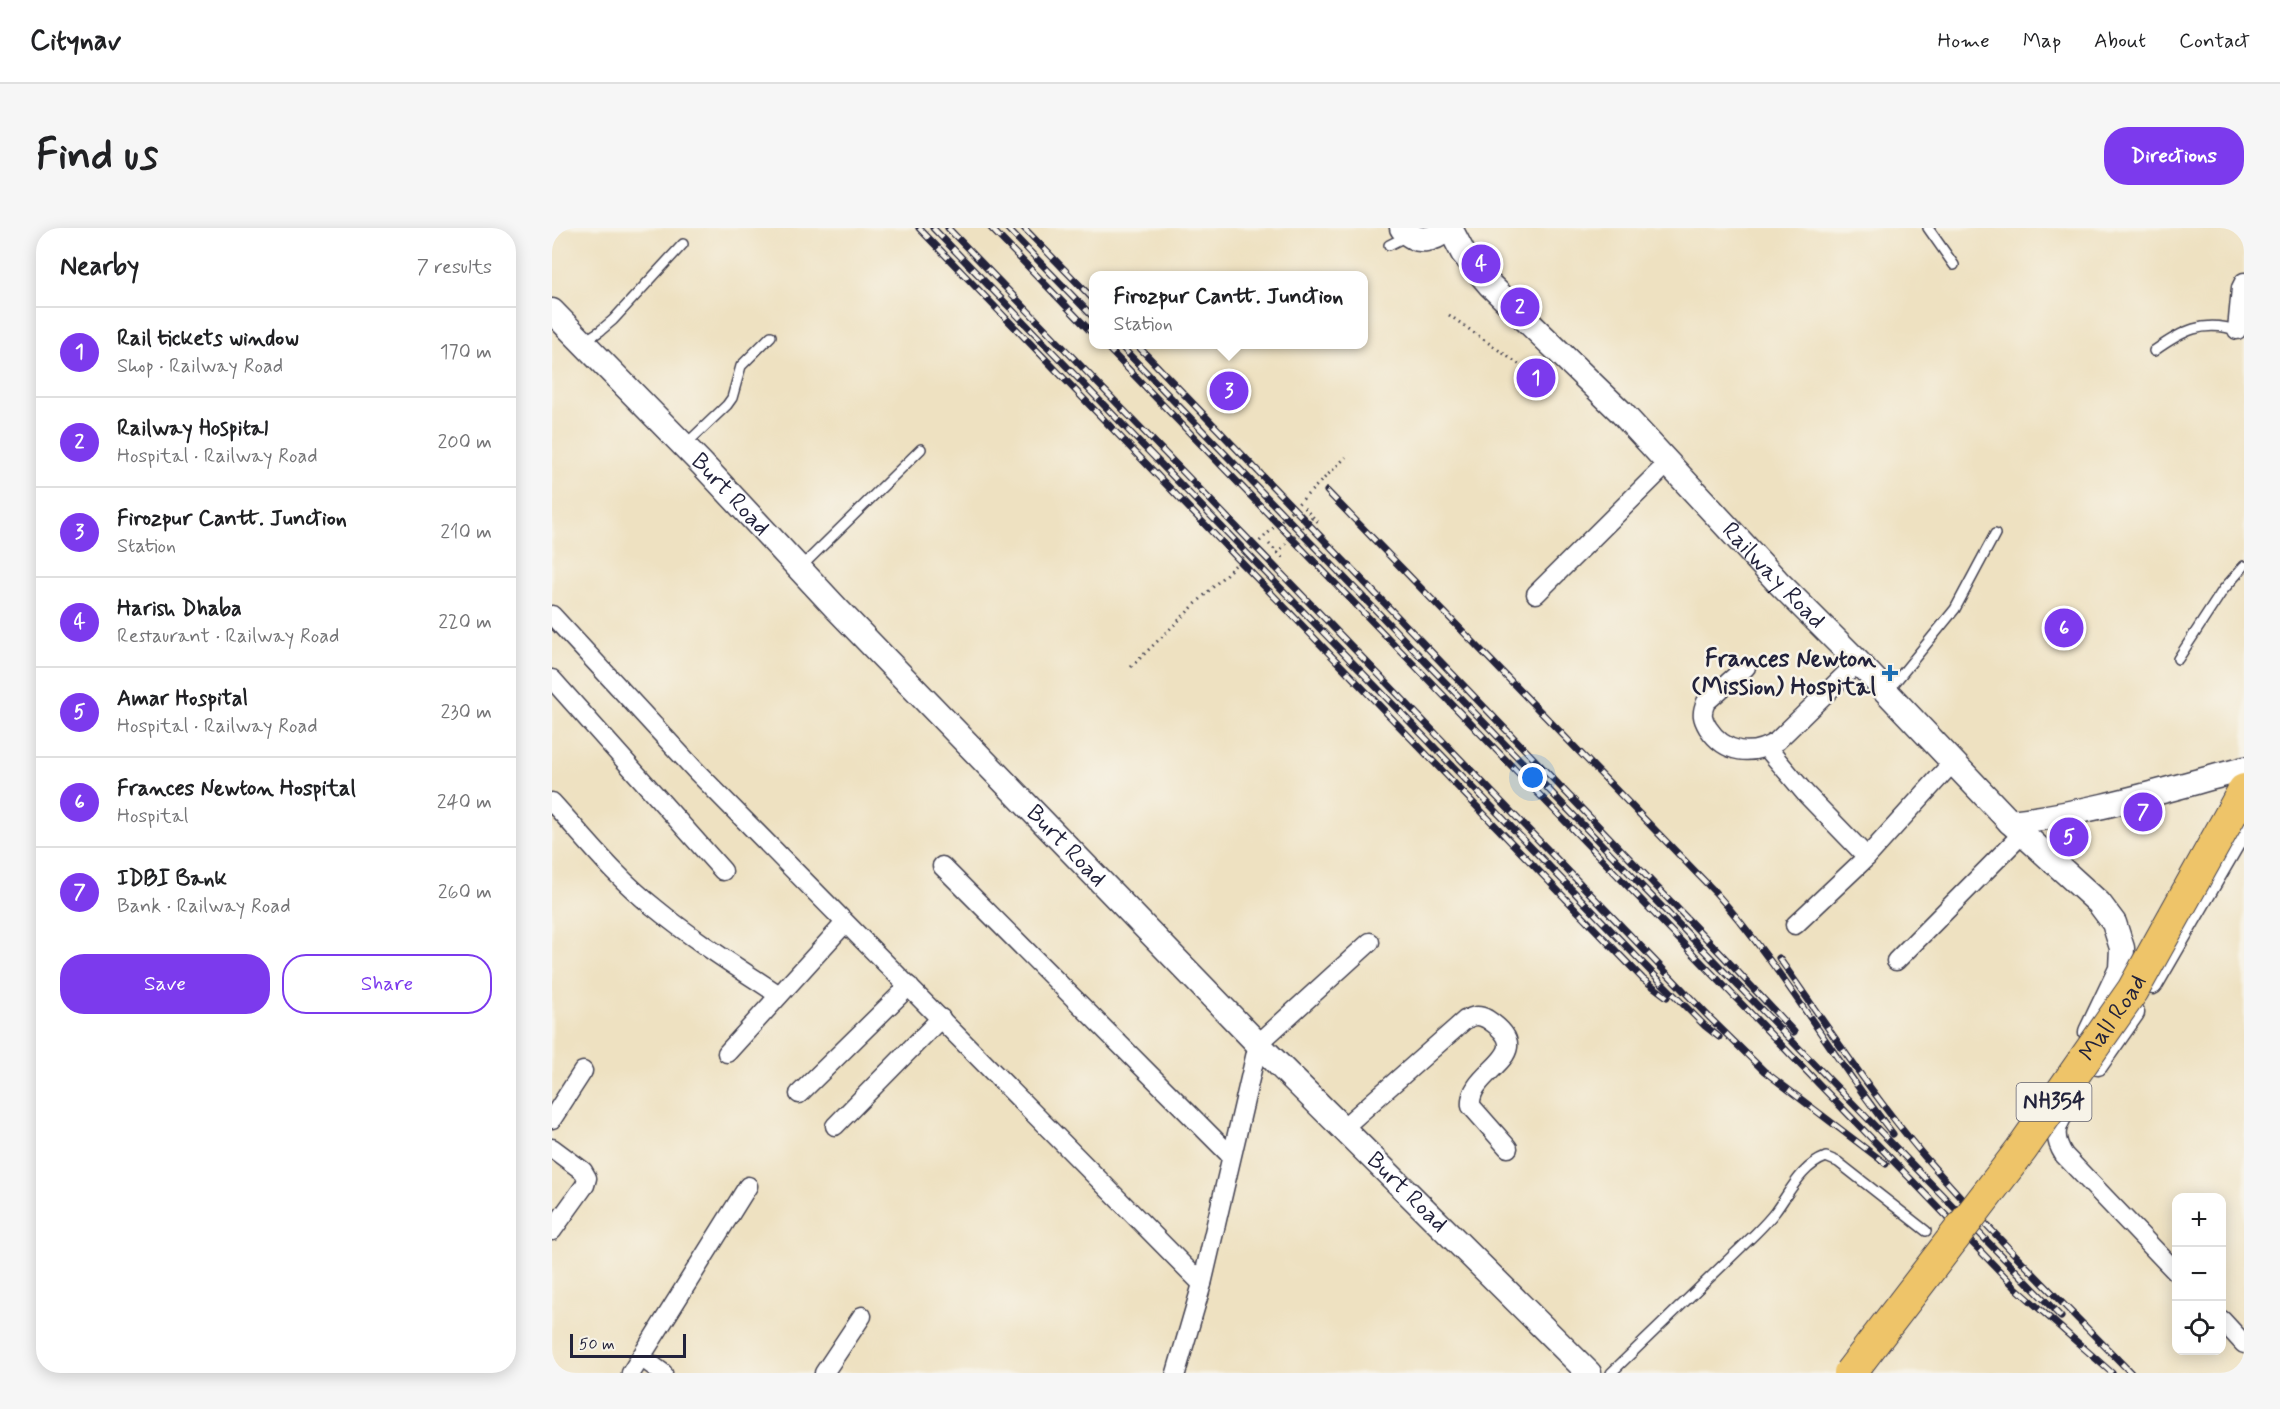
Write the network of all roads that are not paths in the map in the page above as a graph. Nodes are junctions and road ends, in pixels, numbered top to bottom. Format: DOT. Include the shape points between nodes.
graph roads {
  1 [pos="1450,228"];
  2 [pos="1928,228"];
  3 [pos="1400,236"];
  4 [pos="683,244"];
  5 [pos="1954,265"];
  6 [pos="2244,282"];
  7 [pos="552,311"];
  8 [pos="2240,331"];
  9 [pos="771,336"];
  10 [pos="583,342"];
  11 [pos="2154,351"];
  12 [pos="684,446"];
  13 [pos="921,449"];
  14 [pos="1668,463"];
  15 [pos="1995,534"];
  16 [pos="2244,566"];
  17 [pos="799,568"];
  18 [pos="1536,594"];
  19 [pos="552,615"];
  20 [pos="2178,659"];
  21 [pos="1858,662"];
  22 [pos="1746,667"];
  23 [pos="552,679"];
  24 [pos="1887,693"];
  25 [pos="1767,748"];
  26 [pos="1953,762"];
  27 [pos="2244,769"];
  28 [pos="552,802"];
  29 [pos="2240,809"];
  30 [pos="2016,828"];
  31 [pos="1867,857"];
  32 [pos="942,866"];
  33 [pos="723,871"];
  34 [pos="845,923"];
  35 [pos="1795,925"];
  36 [pos="1370,942"];
  37 [pos="1896,961"];
  38 [pos="909,986"];
  39 [pos="779,995"];
  40 [pos="941,1018"];
  41 [pos="1258,1044"];
  42 [pos="727,1053"];
  43 [pos="583,1071"];
  44 [pos="800,1094"];
  45 [pos="2048,1111"];
  46 [pos="552,1119"];
  47 [pos="835,1126"];
  48 [pos="1343,1128"];
  49 [pos="552,1148"];
  50 [pos="1508,1148"];
  51 [pos="1231,1156"];
  52 [pos="748,1186"];
  53 [pos="552,1231"];
  54 [pos="1926,1231"];
  55 [pos="2172,1268"];
  56 [pos="1202,1284"];
  57 [pos="862,1316"];
  58 [pos="2226,1324"];
  59 [pos="2244,1344"];
  60 [pos="636,1365"];
  61 [pos="663,1373"];
  62 [pos="824,1373"];
  63 [pos="1176,1373"];
  64 [pos="1589,1373"];
  65 [pos="1611,1373"];
  66 [pos="1850,1373"];
  1 -- 3 [label="street" via="1438,237 1423,240"];
  1 -- 14 [label="street, Railway Road" via="1463,253 1490,285"];
  2 -- 5 [label="lane"];
  4 -- 10 [label="lane" via="613,320"];
  6 -- 8 [label="street"];
  7 -- 10 [label="street, Burt Road"];
  8 -- 11 [label="lane" via="2225,326 2199,327 2180,333"];
  9 -- 12 [label="lane" via="741,366 727,405"];
  10 -- 12 [label="street, Burt Road"];
  12 -- 17 [label="street, Burt Road"];
  13 -- 17 [label="lane"];
  14 -- 18 [label="street"];
  14 -- 21 [label="street, Railway Road"];
  15 -- 24 [label="lane" via="1955,609"];
  16 -- 20 [label="lane" via="2223,590"];
  17 -- 41 [label="street, Burt Road"];
  19 -- 34 [label="street" via="696,771"];
  21 -- 24 [label="street, Railway Road"];
  21 -- 25 [label="street"];
  22 -- 25 [label="street" via="1706,702 1702,719 1724,746 1752,751"];
  23 -- 33 [label="street"];
  24 -- 26 [label="street, Railway Road"];
  25 -- 31 [label="street" via="1805,794"];
  26 -- 30 [label="street, Railway Road"];
  26 -- 31 [label="street"];
  27 -- 30 [label="street"];
  28 -- 39 [label="street" via="653,907"];
  29 -- 45 [label="highway, Mall Road / NH354, bridge" via="2133,990"];
  29 -- 55 [label="street" via="2240,835 2147,996 2072,1101 2056,1131 2056,1143 2064,1155"];
  30 -- 37 [label="street"];
  30 -- 45 [label="street, Railway Road, bridge" via="2099,903 2114,923 2122,948 2121,969"];
  31 -- 35 [label="street"];
  32 -- 51 [label="street"];
  34 -- 38 [label="street"];
  34 -- 39 [label="street"];
  36 -- 41 [label="street"];
  38 -- 40 [label="street"];
  38 -- 44 [label="street"];
  39 -- 42 [label="street"];
  40 -- 47 [label="street"];
  40 -- 56 [label="street"];
  41 -- 48 [label="street, Burt Road"];
  41 -- 51 [label="street"];
  43 -- 46 [label="street"];
  45 -- 66 [label="highway, Mall Road / NH354, bridge"];
  48 -- 50 [label="street" via="1465,1020 1480,1016 1509,1040 1510,1046 1474,1090 1471,1106"];
  48 -- 64 [label="street, Burt Road"];
  49 -- 53 [label="street" via="587,1178"];
  51 -- 56 [label="street"];
  52 -- 60 [label="street"];
  54 -- 65 [label="lane" via="1826,1156 1802,1173 1755,1234"];
  56 -- 63 [label="street"];
  57 -- 62 [label="street"];
  58 -- 59 [label="street"];
  60 -- 61 [label="street"];
}
